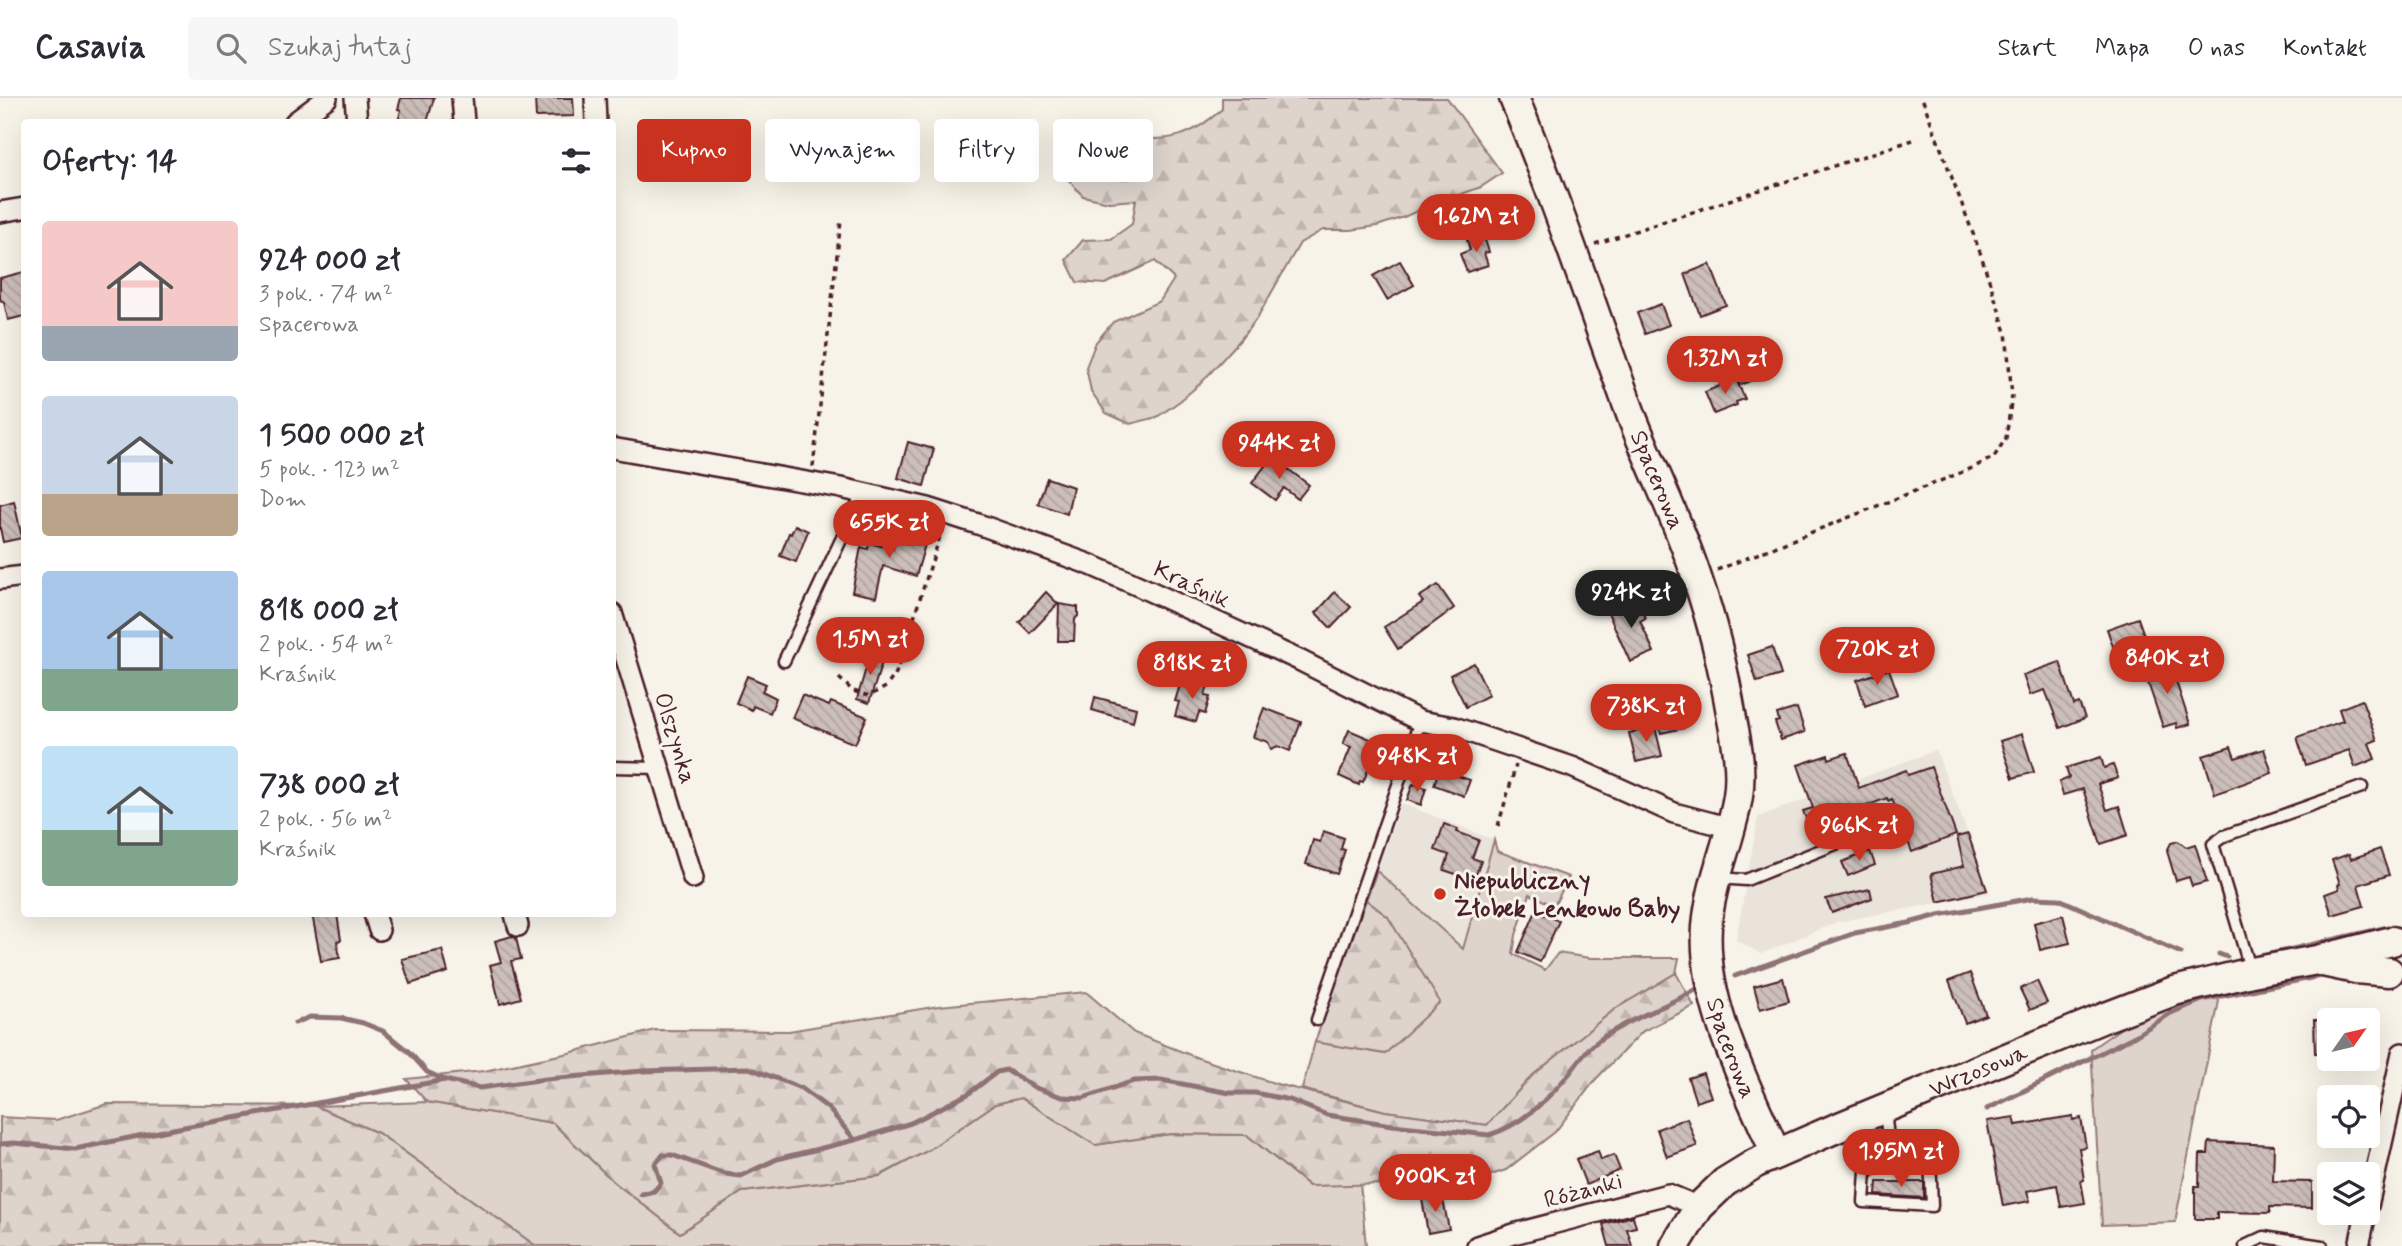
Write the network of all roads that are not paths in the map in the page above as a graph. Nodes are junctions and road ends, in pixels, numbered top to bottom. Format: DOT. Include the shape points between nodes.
graph roads {
  1 [pos="327,98"];
  2 [pos="355,98"];
  3 [pos="462,98"];
  4 [pos="595,98"];
  5 [pos="1514,98"];
  6 [pos="299,119"];
  7 [pos="357,119"];
  8 [pos="464,119"];
  9 [pos="596,119"];
  10 [pos="21,208"];
  11 [pos="0,212"];
  12 [pos="616,449"];
  13 [pos="863,493"];
  14 [pos="21,576"];
  15 [pos="0,579"];
  16 [pos="616,626"];
  17 [pos="784,661"];
  18 [pos="1420,721"];
  19 [pos="616,767"];
  20 [pos="659,768"];
  21 [pos="2362,787"];
  22 [pos="1883,825"];
  23 [pos="1731,828"];
  24 [pos="693,878"];
  25 [pos="1717,878"];
  26 [pos="2397,938"];
  27 [pos="2316,960"];
  28 [pos="2252,972"];
  29 [pos="2396,977"];
  30 [pos="1317,1020"];
  31 [pos="2402,1054"];
  32 [pos="1881,1110"];
  33 [pos="1776,1154"];
  34 [pos="2378,1162"];
  35 [pos="1891,1163"];
  36 [pos="1699,1207"];
  37 [pos="2363,1225"];
  38 [pos="2295,1244"];
  39 [pos="1478,1246"];
  40 [pos="1675,1246"];
  41 [pos="2245,1246"];
  42 [pos="2322,1246"];
  43 [pos="2359,1246"];
  1 -- 6 [label="street"];
  2 -- 7 [label="street"];
  3 -- 8 [label="street"];
  4 -- 9 [label="street"];
  5 -- 23 [label="street, Spacerowa" via="1697,577 1718,648 1740,766"];
  10 -- 11 [label="street"];
  12 -- 13 [label="street, Kraśnik"];
  13 -- 17 [label="lane"];
  13 -- 18 [label="street, Kraśnik" via="947,514 1091,565"];
  14 -- 15 [label="street"];
  16 -- 20 [label="street, Olszynka"];
  18 -- 23 [label="street, Kraśnik" via="1454,727 1572,767 1674,813"];
  18 -- 30 [label="lane"];
  19 -- 20 [label="lane"];
  20 -- 24 [label="street, Olszynka"];
  21 -- 28 [label="lane" via="2224,836 2213,844"];
  22 -- 25 [label="lane" via="1746,880"];
  23 -- 25 [label="street, Spacerowa"];
  25 -- 33 [label="street, Spacerowa" via="1707,923 1711,982 1729,1042"];
  26 -- 27 [label="street, Wrzosowa"];
  26 -- 29 [label="street" via="2386,956"];
  27 -- 28 [label="street, Wrzosowa"];
  27 -- 29 [label="street, Wrzosowa"];
  28 -- 32 [label="street, Wrzosowa" via="2175,991"];
  31 -- 34 [label="street"];
  32 -- 33 [label="street, Wrzosowa"];
  32 -- 35 [label="lane"];
  33 -- 36 [label="street, Wrzosowa" via="1725,1182"];
  35 -- 35 [label="lane" via="1930,1156 1932,1206 1864,1202 1866,1171"];
  36 -- 39 [label="street, Różanki" via="1668,1194"];
  36 -- 40 [label="street, Wrzosowa"];
  37 -- 43 [label="street"];
  38 -- 41 [label="lane" via="2264,1237"];
  38 -- 42 [label="lane"];
}
